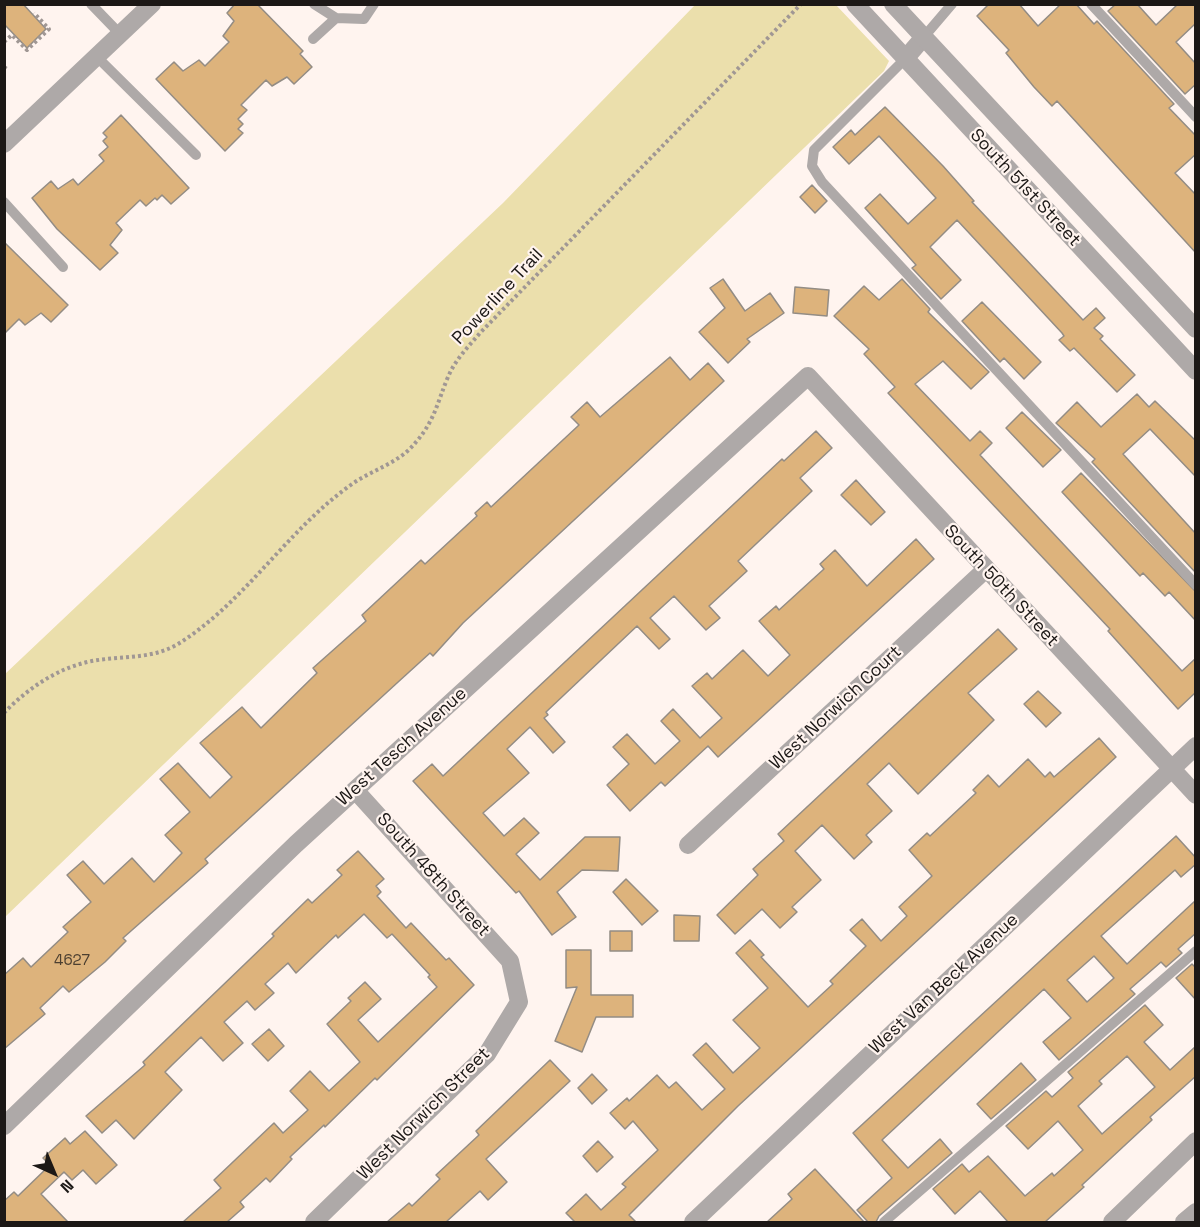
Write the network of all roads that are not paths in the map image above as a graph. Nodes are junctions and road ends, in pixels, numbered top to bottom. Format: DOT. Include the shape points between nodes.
graph roads {
  1 [pos="91,4"];
  2 [pos="152,4"];
  3 [pos="314,4"];
  4 [pos="374,4"];
  5 [pos="855,4"];
  6 [pos="893,4"];
  7 [pos="952,4"];
  8 [pos="1091,4"];
  9 [pos="336,18"];
  10 [pos="121,35"];
  11 [pos="923,38"];
  12 [pos="313,39"];
  13 [pos="97,57"];
  14 [pos="905,59"];
  15 [pos="1196,117"];
  16 [pos="4,144"];
  17 [pos="196,154"];
  18 [pos="4,202"];
  19 [pos="63,267"];
  20 [pos="1196,329"];
  21 [pos="1196,371"];
  22 [pos="808,376"];
  23 [pos="985,570"];
  24 [pos="1196,585"];
  25 [pos="1196,746"];
  26 [pos="1171,769"];
  27 [pos="355,790"];
  28 [pos="1196,795"];
  29 [pos="688,845"];
  30 [pos="1196,951"];
  31 [pos="510,961"];
  32 [pos="4,1126"];
  33 [pos="1196,1141"];
  34 [pos="1196,1212"];
  35 [pos="314,1222"];
  36 [pos="693,1222"];
  37 [pos="884,1222"];
  38 [pos="1112,1222"];
  39 [pos="1184,1222"];
  1 -- 10 [label="lane"];
  2 -- 10 [label="street"];
  3 -- 9 [label="lane"];
  4 -- 9 [label="lane" via="364,20"];
  5 -- 14 [label="street, South 51st Street"];
  6 -- 11 [label="street, South 51st Street"];
  7 -- 11 [label="lane"];
  8 -- 15 [label="lane"];
  9 -- 12 [label="lane"];
  10 -- 13 [label="street"];
  11 -- 14 [label="street"];
  11 -- 20 [label="street, South 51st Street"];
  13 -- 16 [label="street"];
  13 -- 17 [label="lane"];
  14 -- 21 [label="street, South 51st Street"];
  14 -- 24 [label="lane" via="813,150 812,165 822,182"];
  18 -- 19 [label="lane"];
  22 -- 23 [label="street, South 50th Street"];
  22 -- 27 [label="street, West Tesch Avenue"];
  23 -- 26 [label="street, South 50th Street"];
  23 -- 29 [label="street, West Norwich Court"];
  25 -- 26 [label="street, West Van Beck Avenue"];
  26 -- 28 [label="street, South 50th Street"];
  26 -- 36 [label="street, West Van Beck Avenue"];
  27 -- 31 [label="street, South 48th Street"];
  27 -- 32 [label="street, West Tesch Avenue"];
  30 -- 37 [label="lane"];
  31 -- 35 [label="street, West Norwich Street" via="519,1002 487,1054"];
  33 -- 38 [label="street"];
  34 -- 39 [label="street"];
}
